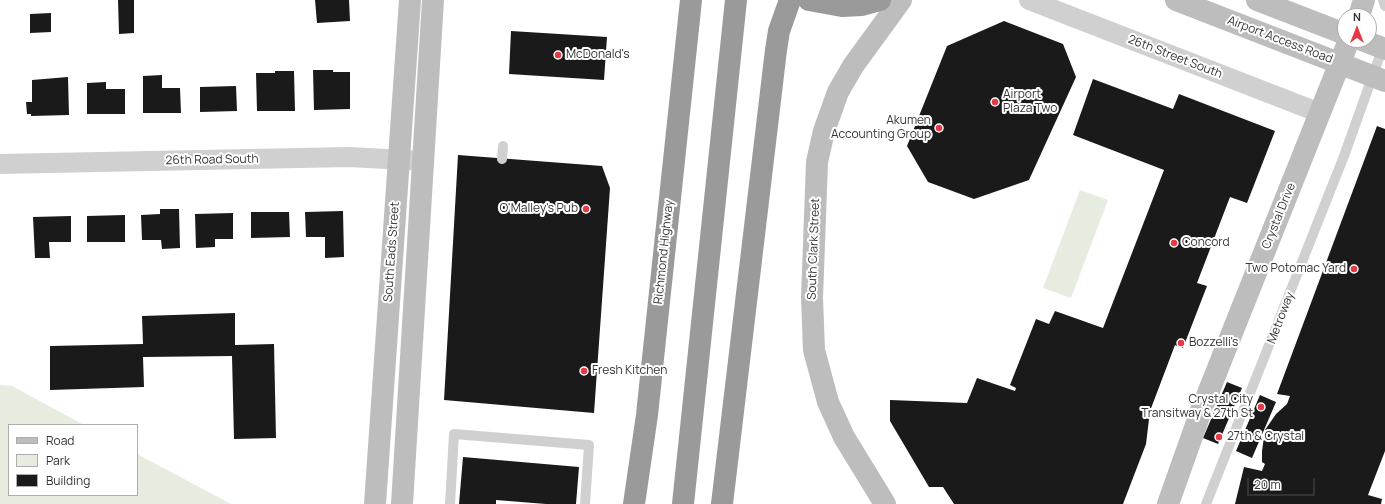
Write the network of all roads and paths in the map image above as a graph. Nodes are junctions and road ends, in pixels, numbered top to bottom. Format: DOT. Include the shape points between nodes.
graph roads {
  1 [pos="691,0"];
  2 [pos="736,0"];
  3 [pos="790,0"];
  4 [pos="809,0"];
  5 [pos="880,0"];
  6 [pos="901,0"];
  7 [pos="1029,0"];
  8 [pos="1176,0"];
  9 [pos="1257,0"];
  10 [pos="1383,0"];
  11 [pos="421,2"];
  12 [pos="1385,6"];
  13 [pos="1337,31"];
  14 [pos="1385,41"];
  15 [pos="1346,48"];
  16 [pos="1385,81"];
  17 [pos="1320,113"];
  18 [pos="503,146"];
  19 [pos="502,158"];
  20 [pos="399,159"];
  21 [pos="424,161"];
  22 [pos="0,164"];
  23 [pos="383,399"];
  24 [pos="409,402"];
  25 [pos="375,504"];
  26 [pos="402,504"];
  27 [pos="450,504"];
  28 [pos="585,504"];
  29 [pos="634,504"];
  30 [pos="683,504"];
  31 [pos="722,504"];
  32 [pos="886,504"];
  33 [pos="1168,504"];
  34 [pos="1206,504"];
  1 -- 29 [label="highway, Richmond Highway" via="647,415"];
  2 -- 30 [label="highway"];
  3 -- 31 [label="highway" via="779,30 776,50"];
  4 -- 5 [label="highway" via="842,6 862,5"];
  6 -- 32 [label="street, South Clark Street" via="849,72 838,92 824,131 817,162 812,298 814,350 828,402 844,437"];
  7 -- 17 [label="street, 26th Street South"];
  8 -- 16 [label="street, Airport Access Road, bridge"];
  9 -- 13 [label="street"];
  10 -- 12 [label="lane"];
  11 -- 20 [label="street, South Eads Street"];
  11 -- 21 [label="street, South Eads Street"];
  14 -- 34 [label="lane, Metroway" via="1368,94"];
  15 -- 17 [label="street, Crystal Drive"];
  17 -- 33 [label="street, Crystal Drive" via="1202,408"];
  18 -- 19 [label="lane"];
  20 -- 21 [label="street, 26th Road South"];
  20 -- 22 [label="street, 26th Road South" via="349,157"];
  20 -- 23 [label="street, South Eads Street"];
  21 -- 24 [label="street, South Eads Street"];
  23 -- 24 [label="street"];
  23 -- 25 [label="street, South Eads Street"];
  24 -- 26 [label="street, South Eads Street"];
  27 -- 28 [label="lane" via="454,434 589,445"];
}
